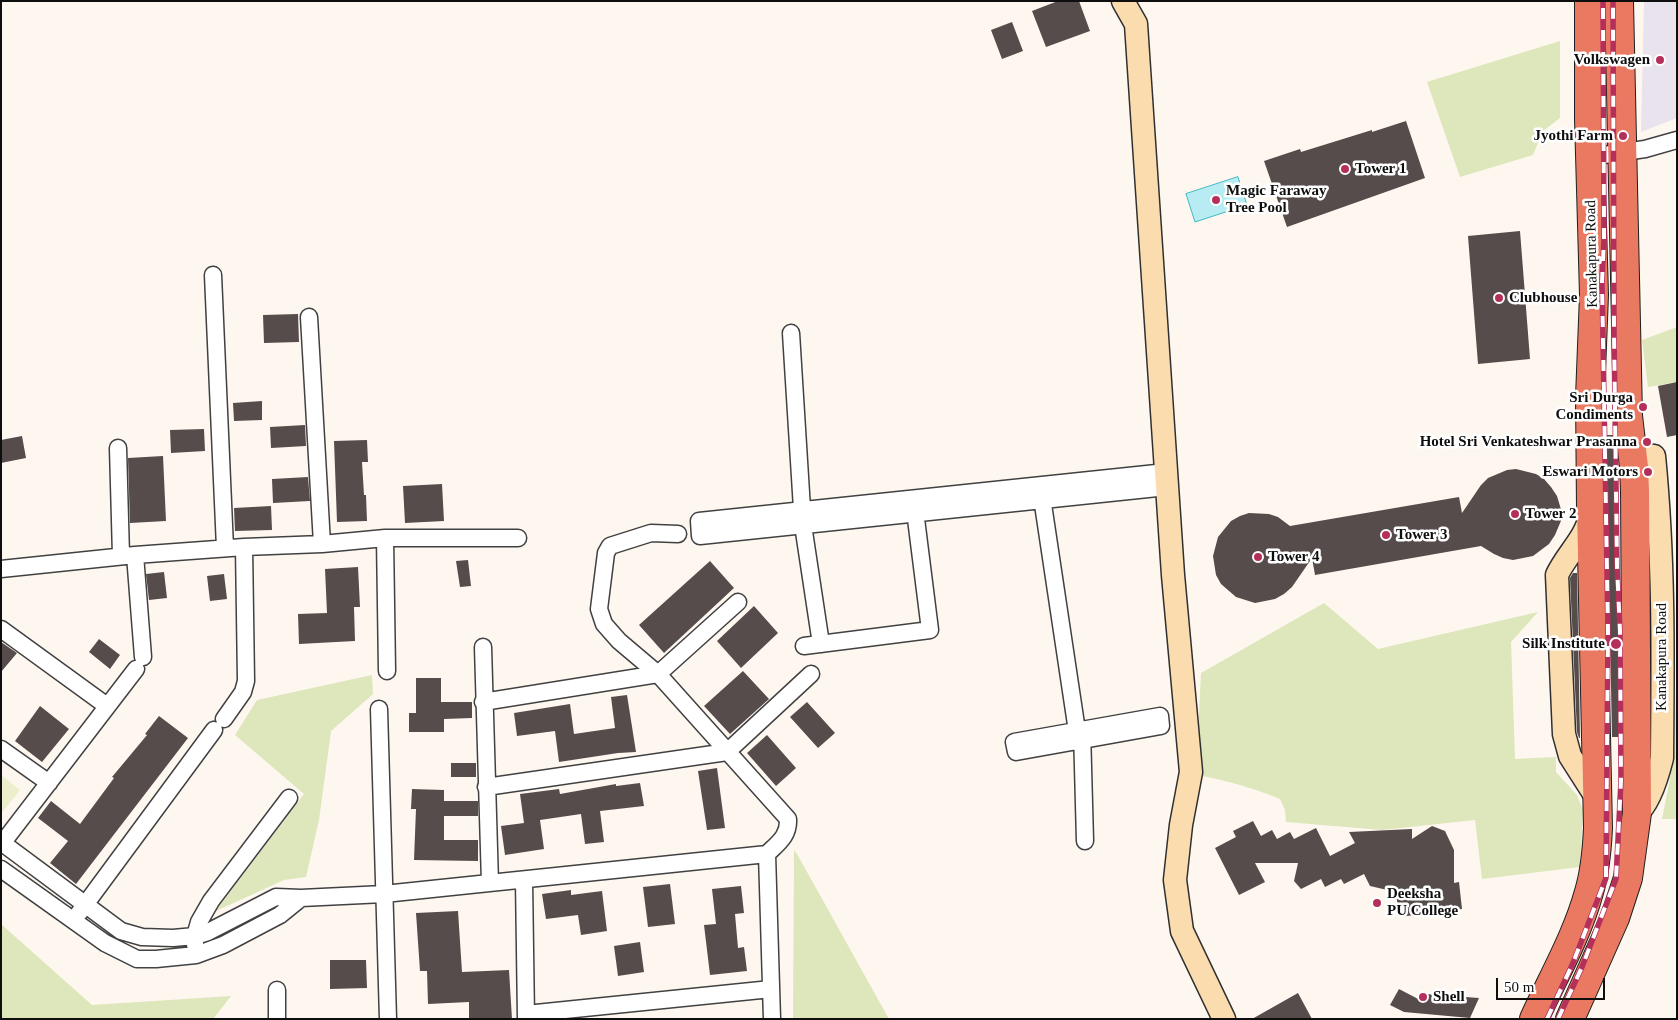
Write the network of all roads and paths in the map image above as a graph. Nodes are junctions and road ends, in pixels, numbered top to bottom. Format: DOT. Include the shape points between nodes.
graph roads {
  1 [pos="1123,1"];
  2 [pos="1589,1"];
  3 [pos="1620,1"];
  4 [pos="1677,140"];
  5 [pos="1624,152"];
  6 [pos="1590,157"];
  7 [pos="214,276"];
  8 [pos="309,316"];
  9 [pos="791,333"];
  10 [pos="118,448"];
  11 [pos="1632,454"];
  12 [pos="1167,479"];
  13 [pos="1041,493"];
  14 [pos="915,506"];
  15 [pos="802,518"];
  16 [pos="678,534"];
  17 [pos="385,538"];
  18 [pos="518,538"];
  19 [pos="322,544"];
  20 [pos="244,547"];
  21 [pos="225,548"];
  22 [pos="128,556"];
  23 [pos="1,569"];
  24 [pos="738,602"];
  25 [pos="1,629"];
  26 [pos="1670,633"];
  27 [pos="820,644"];
  28 [pos="483,646"];
  29 [pos="804,646"];
  30 [pos="387,671"];
  31 [pos="658,674"];
  32 [pos="811,674"];
  33 [pos="483,702"];
  34 [pos="107,706"];
  35 [pos="380,709"];
  36 [pos="1,748"];
  37 [pos="727,752"];
  38 [pos="49,782"];
  39 [pos="486,787"];
  40 [pos="289,798"];
  41 [pos="1636,814"];
  42 [pos="1085,841"];
  43 [pos="2,844"];
  44 [pos="767,854"];
  45 [pos="1,869"];
  46 [pos="524,880"];
  47 [pos="490,883"];
  48 [pos="384,894"];
  49 [pos="301,898"];
  50 [pos="86,905"];
  51 [pos="72,920"];
  52 [pos="195,936"];
  53 [pos="196,954"];
  54 [pos="771,989"];
  55 [pos="277,990"];
  56 [pos="526,1016"];
  57 [pos="277,1019"];
  58 [pos="388,1019"];
  59 [pos="772,1019"];
  60 [pos="1224,1019"];
  61 [pos="1534,1019"];
  62 [pos="1570,1019"];
  1 -- 12 [label="street" via="1136,24"];
  2 -- 6 [label="highway, Kanakapura Road"];
  3 -- 5 [label="highway, Kanakapura Road"];
  4 -- 5 [label="street"];
  5 -- 6 [label="street"];
  5 -- 11 [label="highway, Kanakapura Road" via="1628,416"];
  6 -- 61 [label="highway, Kanakapura Road" via="1594,295 1590,397 1598,813 1596,854 1583,913"];
  7 -- 21 [label="street"];
  8 -- 19 [label="street"];
  9 -- 15 [label="street"];
  10 -- 22 [label="street"];
  11 -- 26 [label="street, Kanakapura Road" via="1654,456"];
  11 -- 41 [label="highway, Kanakapura Road" via="1635,491"];
  12 -- 13 [label="street"];
  12 -- 60 [label="street" via="1191,772 1175,880 1182,931"];
  13 -- 14 [label="street"];
  13 -- 42 [label="street" via="1081,733"];
  14 -- 15 [label="street"];
  14 -- 27 [label="street" via="930,630"];
  15 -- 15 [label="street" via="700,536 699,521"];
  15 -- 27 [label="street"];
  16 -- 31 [label="street" via="651,533 610,546 606,553 599,609 604,624"];
  17 -- 18 [label="street"];
  17 -- 19 [label="street"];
  17 -- 30 [label="street"];
  19 -- 20 [label="street"];
  20 -- 21 [label="street"];
  20 -- 50 [label="street" via="246,681 243,692"];
  21 -- 22 [label="street"];
  22 -- 23 [label="street"];
  22 -- 34 [label="street" via="140,663"];
  24 -- 31 [label="street"];
  25 -- 34 [label="street"];
  26 -- 41 [label="street, Kanakapura Road" via="1662,758 1642,809"];
  27 -- 29 [label="street"];
  28 -- 33 [label="street"];
  31 -- 33 [label="street"];
  31 -- 37 [label="street"];
  32 -- 37 [label="street"];
  33 -- 39 [label="street"];
  34 -- 38 [label="street"];
  35 -- 48 [label="street"];
  36 -- 38 [label="street"];
  37 -- 39 [label="street"];
  37 -- 44 [label="street" via="788,819 788,829 782,840"];
  38 -- 43 [label="street"];
  39 -- 47 [label="street"];
  40 -- 52 [label="street" via="211,901"];
  41 -- 62 [label="highway, Kanakapura Road" via="1628,878 1615,918"];
  43 -- 50 [label="street"];
  44 -- 46 [label="street"];
  44 -- 54 [label="street"];
  45 -- 51 [label="street"];
  46 -- 47 [label="street"];
  46 -- 56 [label="street"];
  47 -- 48 [label="street"];
  48 -- 49 [label="street"];
  48 -- 58 [label="street"];
  49 -- 52 [label="street" via="276,898"];
  49 -- 53 [label="street" via="280,915 252,930"];
  50 -- 51 [label="street"];
  50 -- 52 [label="street" via="121,931 142,937"];
  51 -- 53 [label="street" via="105,943 138,960"];
  52 -- 53 [label="street"];
  54 -- 56 [label="street"];
  54 -- 59 [label="street"];
  55 -- 57 [label="street"];
}
